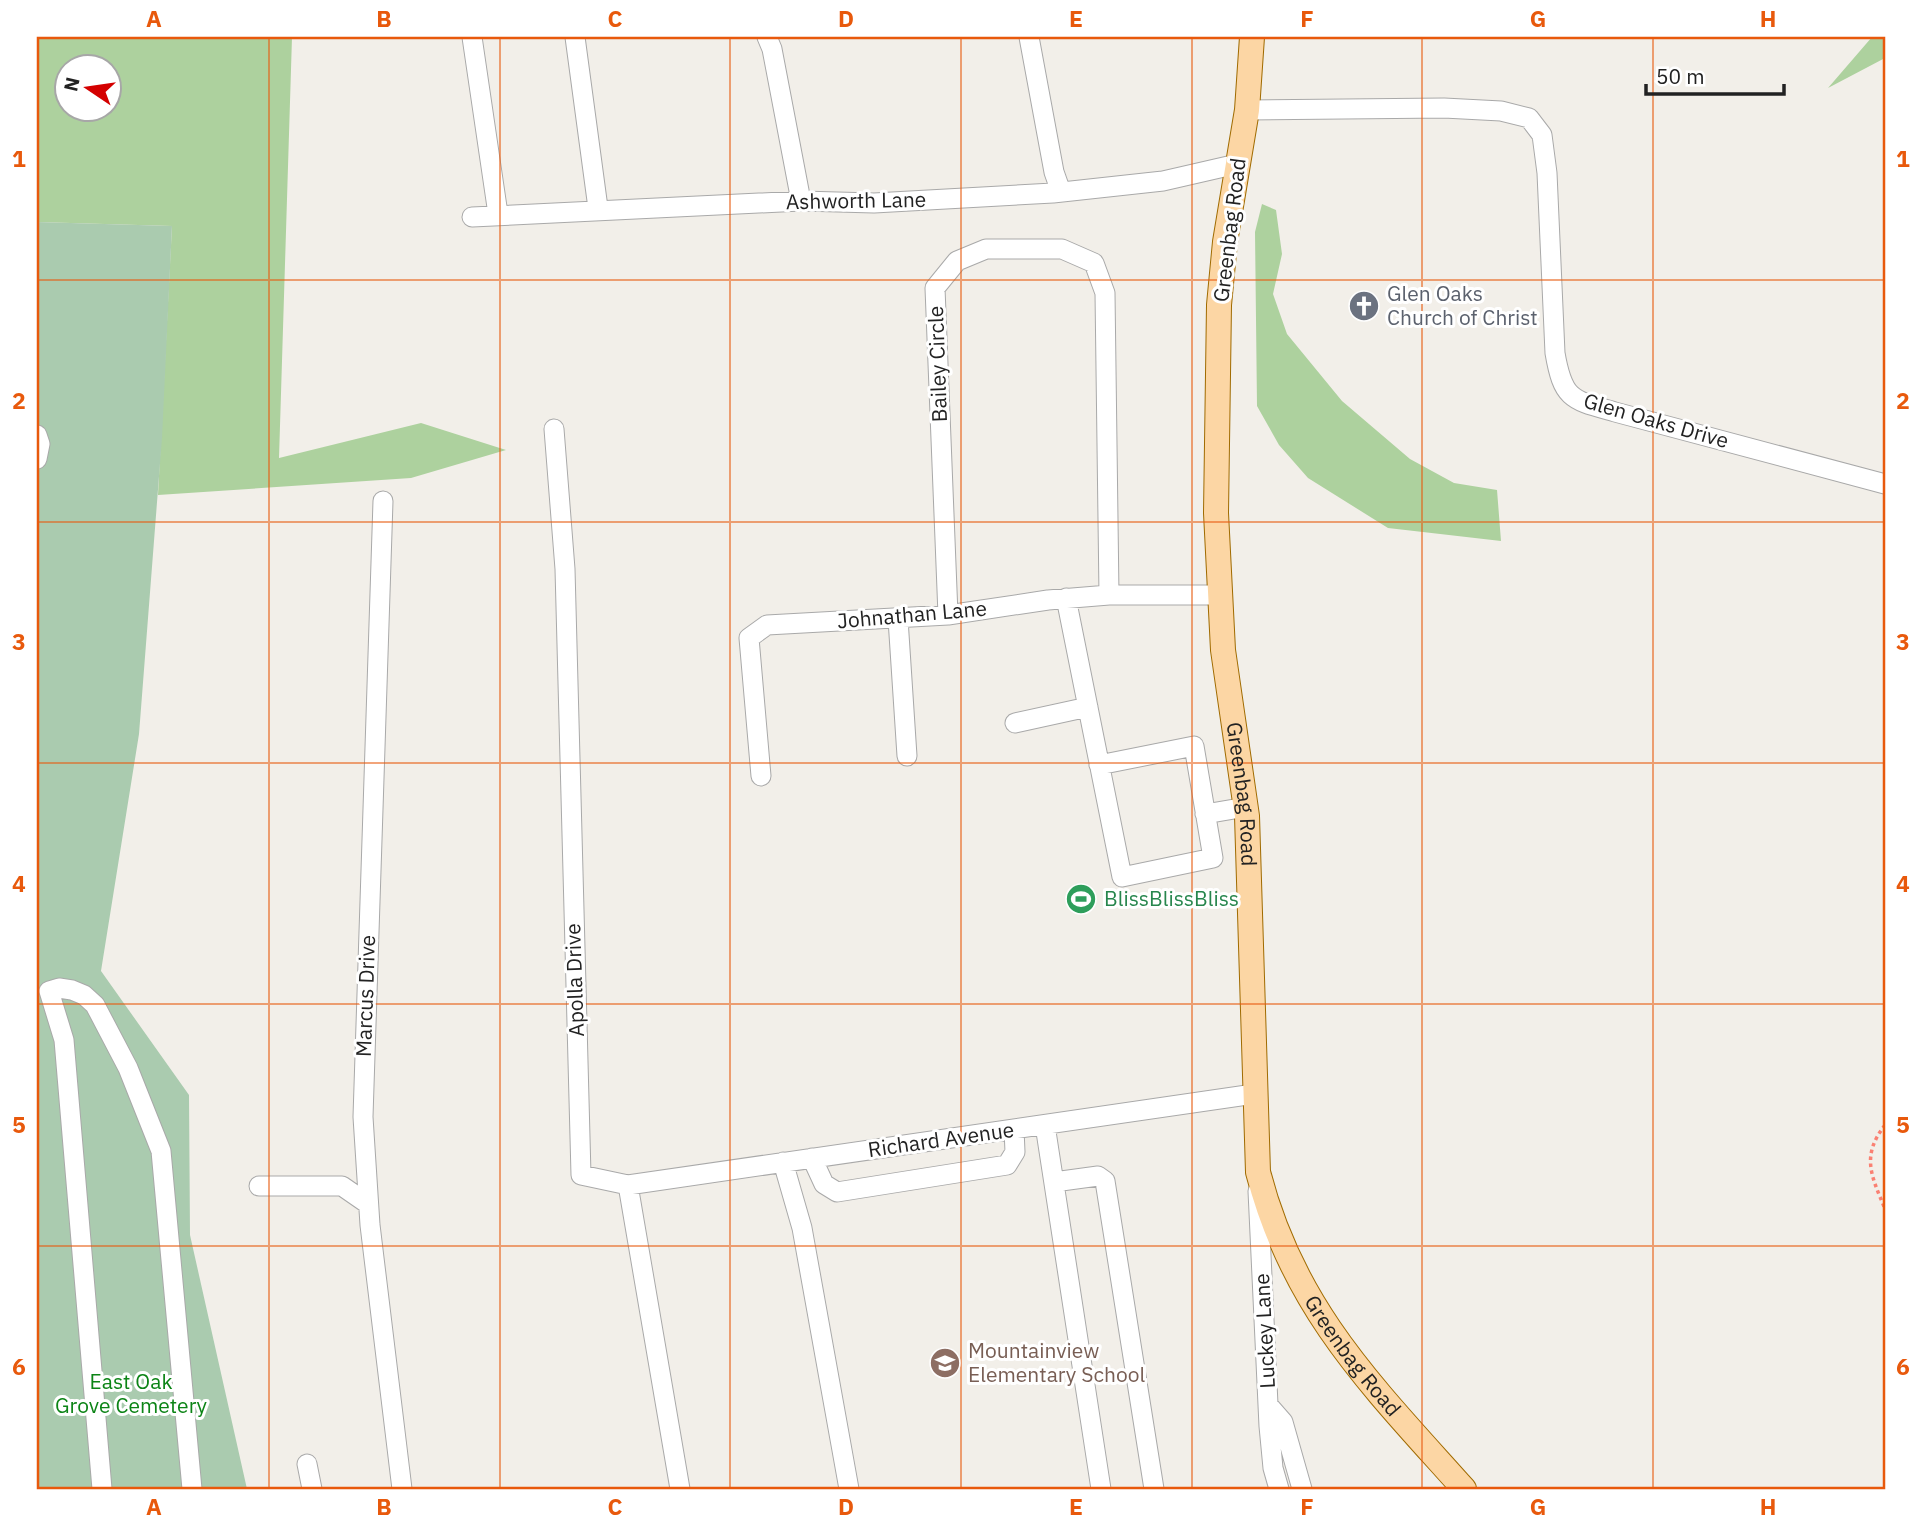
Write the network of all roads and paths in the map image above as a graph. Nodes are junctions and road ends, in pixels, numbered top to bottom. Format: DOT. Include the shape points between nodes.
graph roads {
  1 [pos="472,37"];
  2 [pos="575,37"];
  3 [pos="767,37"];
  4 [pos="1029,37"];
  5 [pos="1252,37"];
  6 [pos="1247,110"];
  7 [pos="1237,164"];
  8 [pos="1061,192"];
  9 [pos="801,201"];
  10 [pos="597,208"];
  11 [pos="498,214"];
  12 [pos="471,217"];
  13 [pos="554,429"];
  14 [pos="37,435"];
  15 [pos="37,459"];
  16 [pos="1885,484"];
  17 [pos="383,501"];
  18 [pos="1110,595"];
  19 [pos="1218,596"];
  20 [pos="1066,598"];
  21 [pos="948,615"];
  22 [pos="898,619"];
  23 [pos="1088,707"];
  24 [pos="1015,723"];
  25 [pos="908,756"];
  26 [pos="1099,765"];
  27 [pos="761,776"];
  28 [pos="1245,807"];
  29 [pos="1205,814"];
  30 [pos="43,993"];
  31 [pos="1254,1094"];
  32 [pos="1045,1125"];
  33 [pos="1885,1125"];
  34 [pos="1014,1129"];
  35 [pos="812,1158"];
  36 [pos="783,1162"];
  37 [pos="1258,1172"];
  38 [pos="1054,1182"];
  39 [pos="628,1185"];
  40 [pos="259,1186"];
  41 [pos="368,1204"];
  42 [pos="1885,1209"];
  43 [pos="1269,1406"];
  44 [pos="307,1464"];
  45 [pos="102,1489"];
  46 [pos="192,1489"];
  47 [pos="313,1489"];
  48 [pos="402,1489"];
  49 [pos="680,1489"];
  50 [pos="849,1489"];
  51 [pos="1101,1489"];
  52 [pos="1154,1489"];
  53 [pos="1279,1489"];
  54 [pos="1302,1489"];
  55 [pos="1464,1489"];
  1 -- 11 [label="street"];
  2 -- 10 [label="street"];
  3 -- 9 [label="street"];
  4 -- 8 [label="street"];
  5 -- 6 [label="main road, Greenbag Road"];
  6 -- 7 [label="main road, Greenbag Road"];
  6 -- 16 [label="street, Glen Oaks Drive" via="1444,108 1501,111 1529,118 1542,135 1555,354 1560,382 1567,392 1582,403"];
  7 -- 8 [label="street, Ashworth Lane" via="1163,181"];
  7 -- 19 [label="main road, Greenbag Road" via="1219,305"];
  8 -- 9 [label="street, Ashworth Lane" via="874,203"];
  9 -- 10 [label="street, Ashworth Lane"];
  10 -- 11 [label="street, Ashworth Lane"];
  11 -- 12 [label="street, Ashworth Lane"];
  13 -- 39 [label="street, Apolla Drive" via="565,569 581,1175"];
  14 -- 15 [label="street"];
  17 -- 41 [label="street, Marcus Drive" via="363,1103"];
  18 -- 19 [label="street, Johnathan Lane"];
  18 -- 20 [label="street, Johnathan Lane"];
  18 -- 21 [label="street, Bailey Circle" via="1105,293 1094,263 1062,249 986,248 957,261 935,288"];
  19 -- 28 [label="main road, Greenbag Road"];
  20 -- 21 [label="street, Johnathan Lane"];
  20 -- 23 [label="street"];
  21 -- 22 [label="street, Johnathan Lane"];
  22 -- 25 [label="street"];
  22 -- 27 [label="street, Johnathan Lane" via="767,625 749,638"];
  23 -- 24 [label="street"];
  23 -- 26 [label="street"];
  26 -- 29 [label="street" via="1194,746"];
  26 -- 29 [label="street" via="1122,877 1213,858"];
  28 -- 29 [label="street"];
  28 -- 31 [label="main road, Greenbag Road" via="1252,914"];
  30 -- 45 [label="street" via="64,1040"];
  30 -- 46 [label="street" via="72,990 95,1004 128,1068 161,1151"];
  31 -- 32 [label="street, Richard Avenue"];
  31 -- 37 [label="main road, Greenbag Road"];
  32 -- 34 [label="street, Richard Avenue"];
  32 -- 38 [label="street"];
  33 -- 42 [label="path" via="1869,1154"];
  34 -- 35 [label="street, Richard Avenue"];
  34 -- 35 [label="street" via="1015,1152 1007,1165 837,1192 824,1184"];
  35 -- 36 [label="street, Richard Avenue"];
  36 -- 39 [label="street, Richard Avenue"];
  36 -- 50 [label="street" via="802,1228"];
  37 -- 43 [label="street, Luckey Lane"];
  37 -- 55 [label="main road, Greenbag Road" via="1292,1270 1327,1329"];
  38 -- 51 [label="street"];
  38 -- 52 [label="street" via="1098,1176 1105,1181"];
  39 -- 49 [label="street"];
  40 -- 41 [label="street" via="342,1186"];
  41 -- 48 [label="street, Marcus Drive"];
  43 -- 53 [label="street, Luckey Lane"];
  43 -- 54 [label="street" via="1283,1422"];
  44 -- 47 [label="street"];
}
